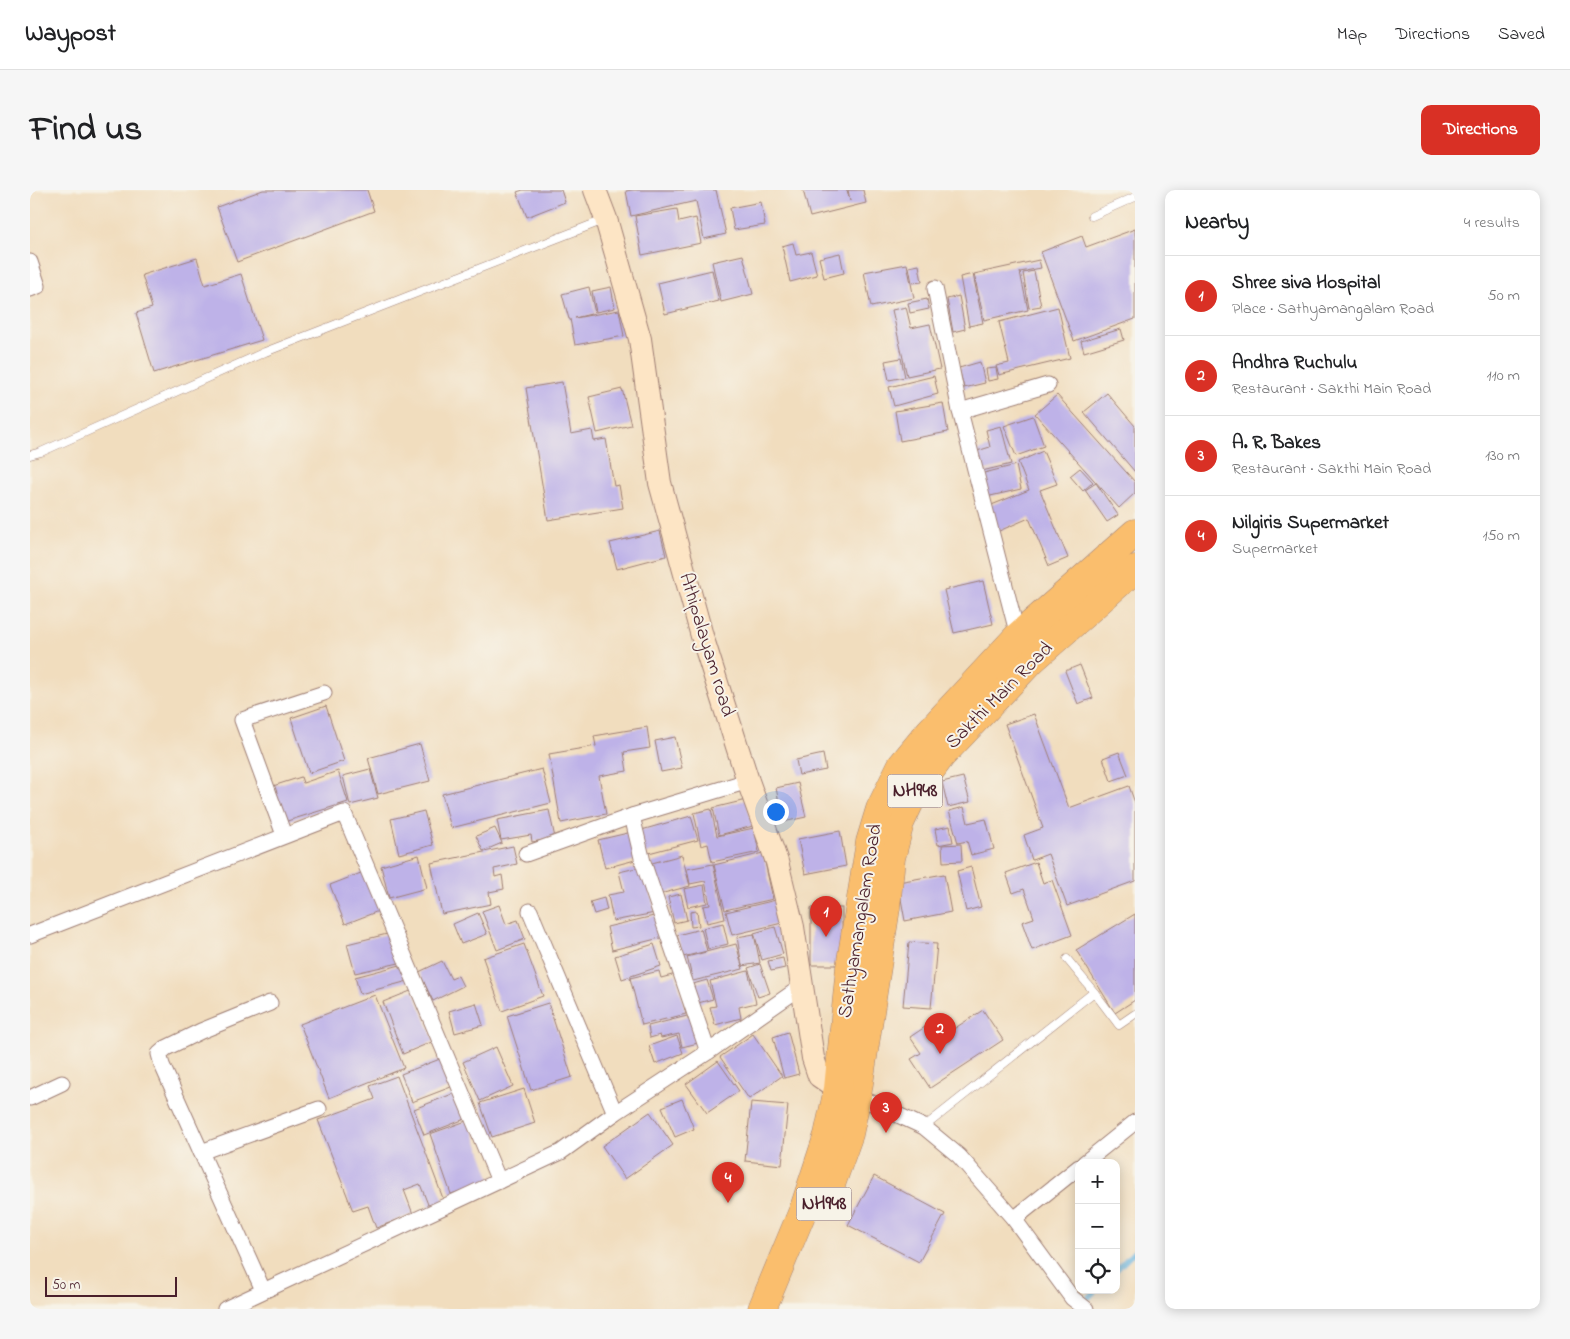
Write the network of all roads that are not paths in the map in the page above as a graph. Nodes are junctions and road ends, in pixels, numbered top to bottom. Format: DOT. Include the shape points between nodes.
graph roads {
  1 [pos="595,190"];
  2 [pos="1135,197"];
  3 [pos="1092,216"];
  4 [pos="606,219"];
  5 [pos="30,262"];
  6 [pos="935,288"];
  7 [pos="30,289"];
  8 [pos="1048,385"];
  9 [pos="960,411"];
  10 [pos="30,455"];
  11 [pos="1135,533"];
  12 [pos="1135,570"];
  13 [pos="1018,636"];
  14 [pos="324,693"];
  15 [pos="748,781"];
  16 [pos="632,816"];
  17 [pos="284,835"];
  18 [pos="526,854"];
  19 [pos="530,911"];
  20 [pos="30,936"];
  21 [pos="1067,959"];
  22 [pos="801,987"];
  23 [pos="1094,992"];
  24 [pos="270,1003"];
  25 [pos="1135,1014"];
  26 [pos="708,1052"];
  27 [pos="62,1083"];
  28 [pos="848,1092"];
  29 [pos="30,1098"];
  30 [pos="319,1109"];
  31 [pos="615,1113"];
  32 [pos="1135,1122"];
  33 [pos="924,1127"];
  34 [pos="201,1152"];
  35 [pos="1089,1159"];
  36 [pos="1075,1170"];
  37 [pos="499,1181"];
  38 [pos="1014,1220"];
  39 [pos="263,1290"];
  40 [pos="225,1309"];
  41 [pos="762,1309"];
  42 [pos="784,1309"];
  43 [pos="1086,1309"];
  1 -- 4 [label="street, Athipalayam road"];
  2 -- 3 [label="lane"];
  4 -- 10 [label="lane" via="265,352"];
  4 -- 15 [label="street, Athipalayam road" via="640,339 660,484 702,636"];
  5 -- 7 [label="street" via="38,286"];
  6 -- 9 [label="street"];
  8 -- 9 [label="street"];
  9 -- 13 [label="street"];
  11 -- 13 [label="highway, Sathyamangalam Road / NH948"];
  12 -- 28 [label="highway, Sakthi Main Road / NH948" via="1031,661 942,755 914,793 900,823 891,858 886,908"];
  13 -- 28 [label="highway, Sathyamangalam Road / NH948" via="901,766 880,809 870,842 850,966"];
  14 -- 17 [label="street" via="242,720"];
  15 -- 16 [label="street"];
  15 -- 22 [label="street, Athipalayam road" via="777,862 793,927"];
  16 -- 18 [label="street"];
  16 -- 26 [label="street" via="643,862"];
  17 -- 20 [label="street"];
  17 -- 37 [label="street" via="344,813"];
  19 -- 31 [label="street"];
  21 -- 23 [label="lane"];
  22 -- 26 [label="street"];
  22 -- 28 [label="street, Athipalayam road" via="819,1076"];
  23 -- 25 [label="lane" via="1119,1025"];
  23 -- 33 [label="lane"];
  24 -- 34 [label="street" via="192,1036 159,1054"];
  26 -- 31 [label="street"];
  27 -- 29 [label="street"];
  28 -- 33 [label="street"];
  28 -- 41 [label="highway, Sathyamangalam Road / NH948" via="828,1135 813,1182"];
  28 -- 42 [label="highway, Sakthi Main Road / NH948" via="849,1134"];
  30 -- 34 [label="street"];
  31 -- 37 [label="street" via="561,1152"];
  32 -- 35 [label="street"];
  33 -- 38 [label="street" via="959,1156"];
  34 -- 39 [label="street"];
  36 -- 38 [label="street"];
  37 -- 39 [label="street"];
  38 -- 43 [label="street" via="1072,1298"];
  39 -- 40 [label="street"];
}
